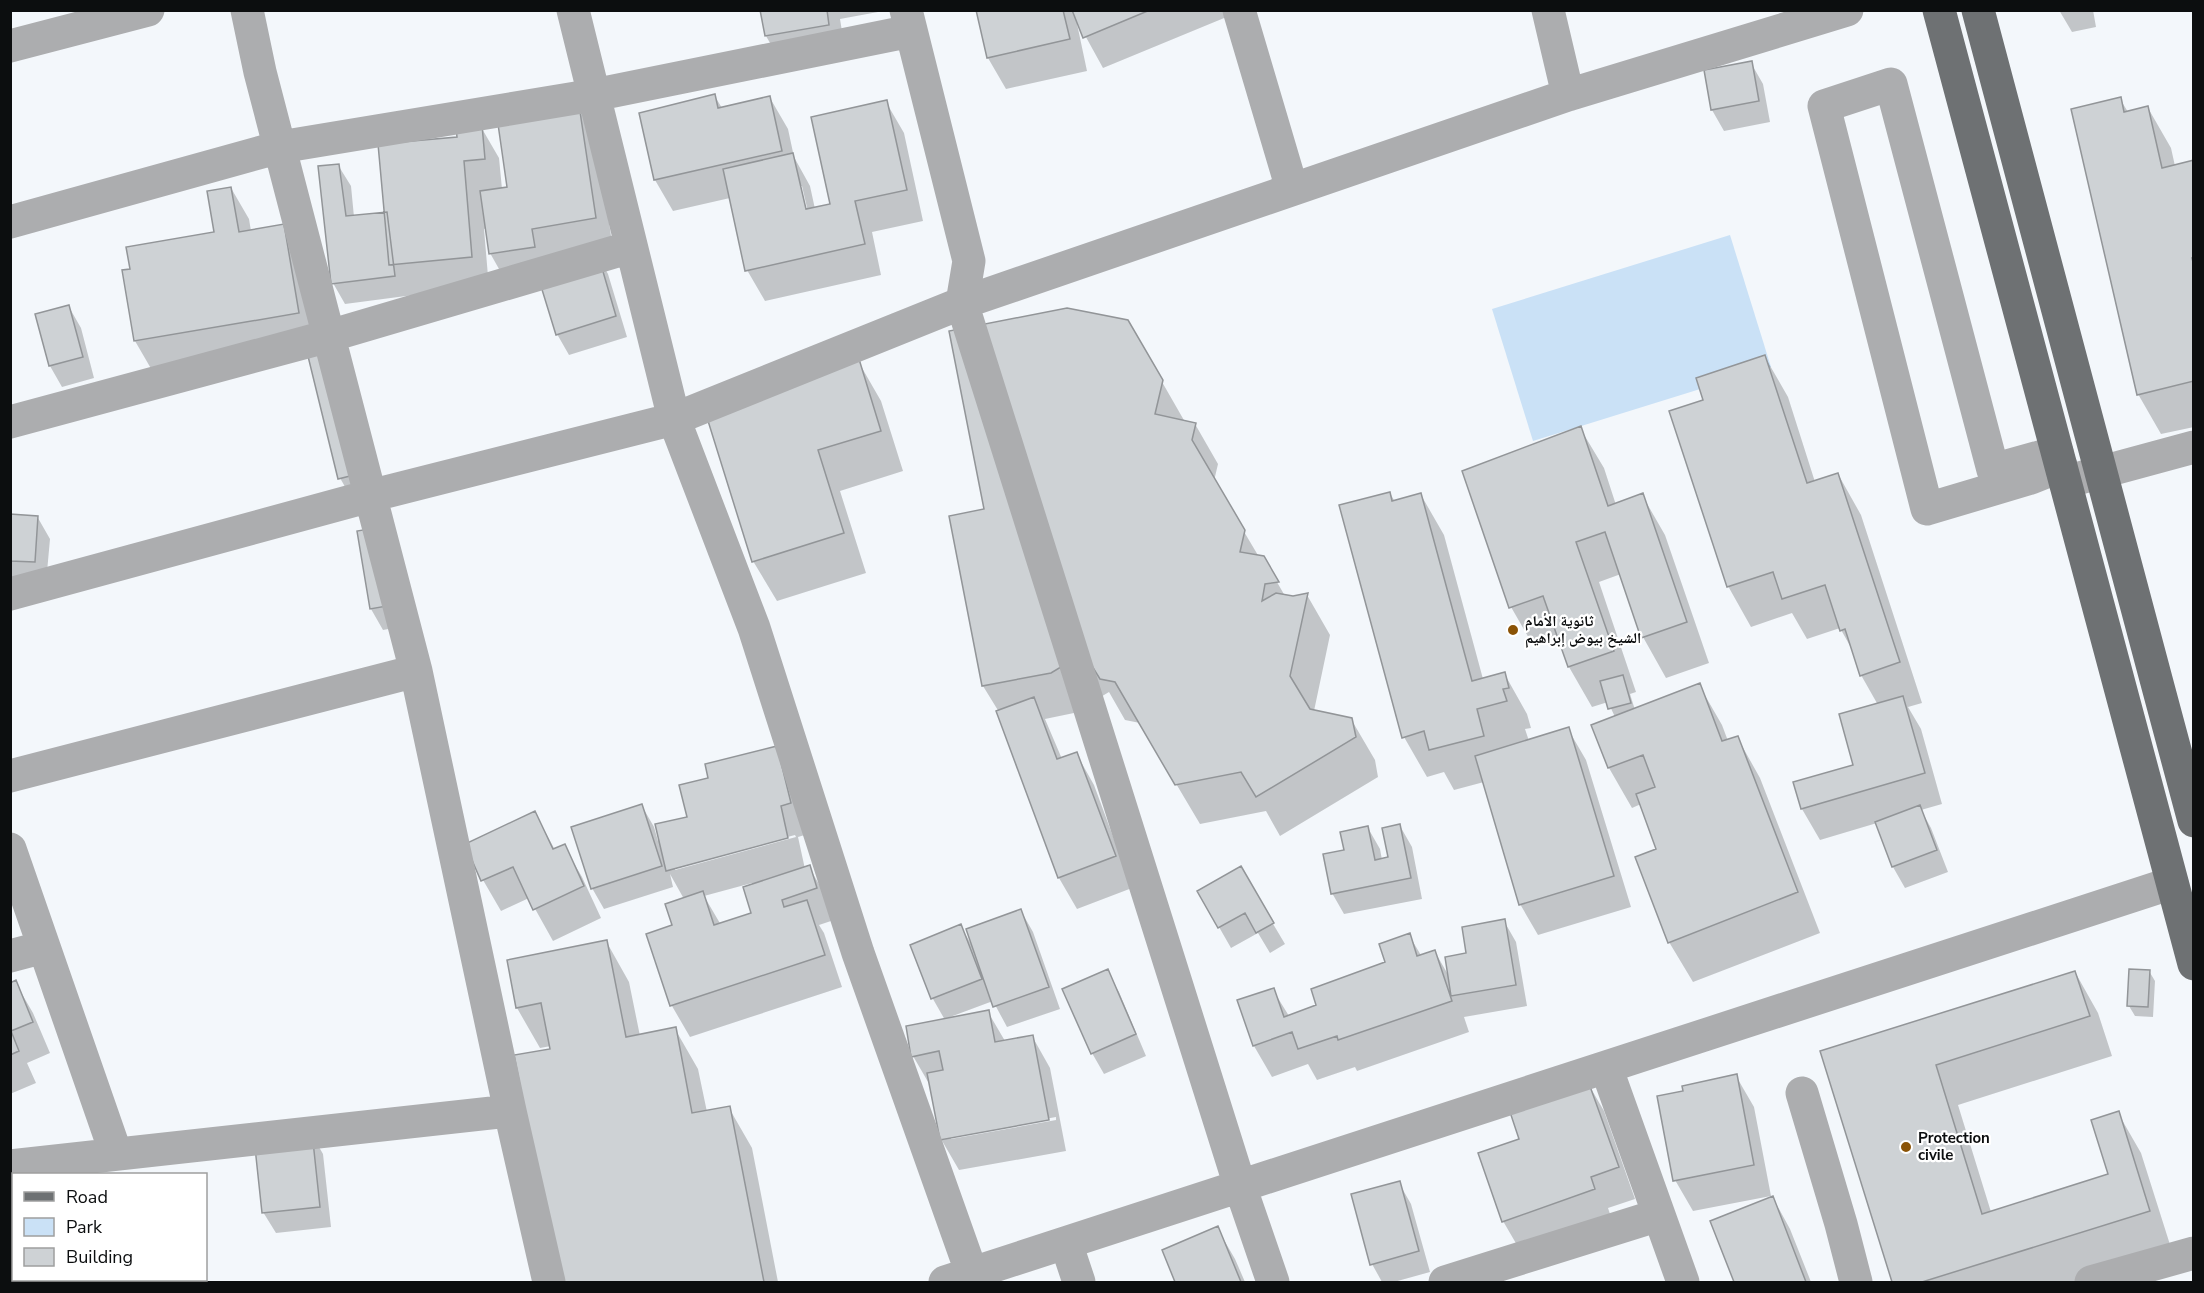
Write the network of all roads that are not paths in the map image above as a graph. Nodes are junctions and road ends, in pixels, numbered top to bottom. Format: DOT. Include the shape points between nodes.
graph roads {
  1 [pos="148,10"];
  2 [pos="247,10"];
  3 [pos="573,10"];
  4 [pos="1239,10"];
  5 [pos="1548,10"];
  6 [pos="1847,10"];
  7 [pos="1939,10"];
  8 [pos="1978,10"];
  9 [pos="909,21"];
  10 [pos="10,46"];
  11 [pos="594,94"];
  12 [pos="1568,95"];
  13 [pos="280,147"];
  14 [pos="1292,189"];
  15 [pos="10,222"];
  16 [pos="631,247"];
  17 [pos="962,303"];
  18 [pos="328,336"];
  19 [pos="674,419"];
  20 [pos="10,422"];
  21 [pos="2193,447"];
  22 [pos="2061,466"];
  23 [pos="2099,472"];
  24 [pos="370,496"];
  25 [pos="10,594"];
  26 [pos="416,671"];
  27 [pos="10,776"];
  28 [pos="2193,821"];
  29 [pos="10,849"];
  30 [pos="2172,882"];
  31 [pos="44,947"];
  32 [pos="10,956"];
  33 [pos="2193,964"];
  34 [pos="1606,1067"];
  35 [pos="1802,1093"];
  36 [pos="510,1111"];
  37 [pos="116,1154"];
  38 [pos="10,1166"];
  39 [pos="1240,1186"];
  40 [pos="1659,1215"];
  41 [pos="1066,1243"];
  42 [pos="2193,1253"];
  43 [pos="959,1278"];
  44 [pos="549,1282"];
  45 [pos="1079,1282"];
  46 [pos="1273,1282"];
  47 [pos="1447,1282"];
  48 [pos="1683,1282"];
  49 [pos="1856,1282"];
  50 [pos="2091,1282"];
  1 -- 10 [label="street"];
  2 -- 13 [label="street"];
  3 -- 11 [label="street"];
  4 -- 14 [label="street"];
  5 -- 12 [label="street"];
  6 -- 12 [label="street"];
  7 -- 22 [label="main road"];
  8 -- 23 [label="main road"];
  9 -- 11 [label="street"];
  9 -- 17 [label="street" via="969,261"];
  11 -- 13 [label="street"];
  11 -- 16 [label="street"];
  12 -- 14 [label="street"];
  13 -- 15 [label="street"];
  13 -- 18 [label="street"];
  14 -- 17 [label="street"];
  16 -- 18 [label="street"];
  16 -- 19 [label="street"];
  17 -- 19 [label="street"];
  17 -- 39 [label="street"];
  18 -- 20 [label="street"];
  18 -- 24 [label="street"];
  19 -- 24 [label="street"];
  19 -- 43 [label="street" via="754,628"];
  21 -- 23 [label="street"];
  22 -- 22 [label="street" via="1993,470 1891,84 1824,106 1928,508"];
  22 -- 23 [label="street"];
  22 -- 30 [label="main road"];
  23 -- 28 [label="main road"];
  24 -- 25 [label="street"];
  24 -- 26 [label="street"];
  26 -- 27 [label="street"];
  26 -- 36 [label="street"];
  29 -- 31 [label="street"];
  30 -- 33 [label="main road"];
  30 -- 34 [label="street"];
  31 -- 32 [label="street"];
  31 -- 37 [label="street"];
  34 -- 39 [label="street"];
  34 -- 40 [label="street"];
  35 -- 49 [label="street"];
  36 -- 37 [label="street"];
  36 -- 44 [label="street"];
  37 -- 38 [label="street"];
  39 -- 41 [label="street"];
  39 -- 46 [label="street"];
  40 -- 47 [label="street"];
  40 -- 48 [label="street"];
  41 -- 43 [label="street"];
  41 -- 45 [label="street"];
  42 -- 50 [label="street"];
}
